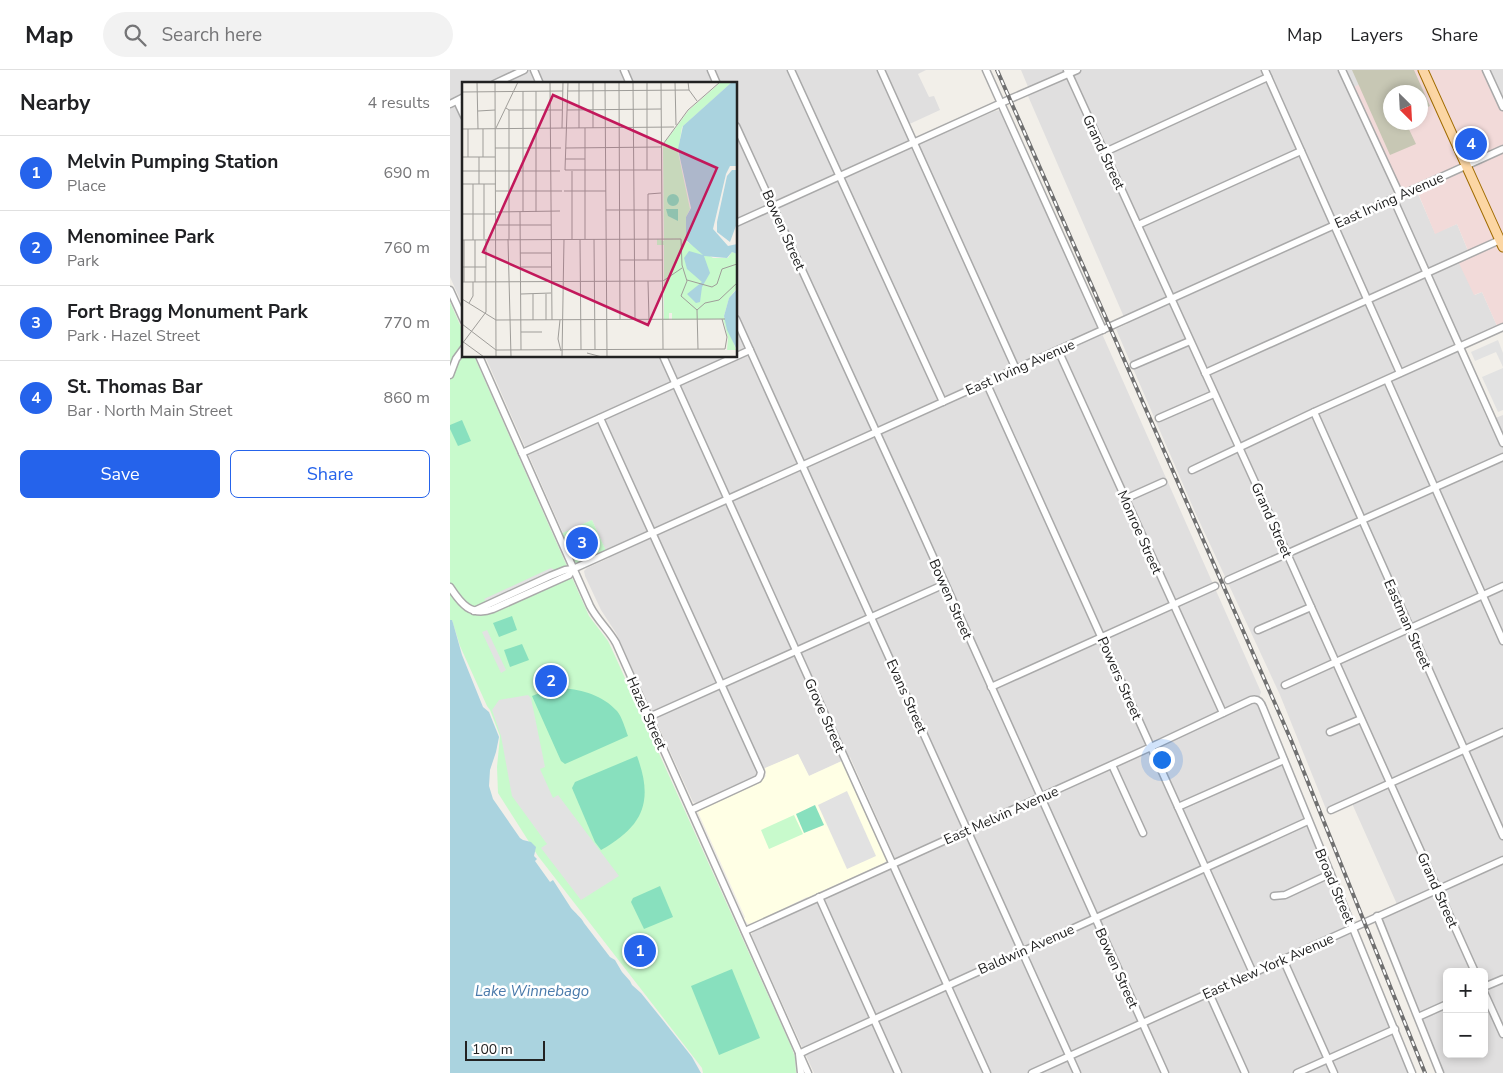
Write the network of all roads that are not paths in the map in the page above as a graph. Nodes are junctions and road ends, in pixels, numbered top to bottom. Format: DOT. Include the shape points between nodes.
graph roads {
  1 [pos="506,70"];
  2 [pos="524,70"];
  3 [pos="534,70"];
  4 [pos="624,70"];
  5 [pos="711,70"];
  6 [pos="791,70"];
  7 [pos="881,70"];
  8 [pos="986,70"];
  9 [pos="1076,70"];
  10 [pos="1342,70"];
  11 [pos="1424,70"];
  12 [pos="1486,70"];
  13 [pos="1068,72"];
  14 [pos="1266,73"];
  15 [pos="509,77"];
  16 [pos="498,82"];
  17 [pos="539,82"];
  18 [pos="629,82"];
  19 [pos="716,82"];
  20 [pos="453,102"];
  21 [pos="1001,102"];
  22 [pos="1503,107"];
  23 [pos="462,113"];
  24 [pos="738,130"];
  25 [pos="913,142"];
  26 [pos="1503,149"];
  27 [pos="1301,151"];
  28 [pos="1105,152"];
  29 [pos="1467,166"];
  30 [pos="839,176"];
  31 [pos="1396,197"];
  32 [pos="773,207"];
  33 [pos="738,222"];
  34 [pos="1138,225"];
  35 [pos="1334,225"];
  36 [pos="1502,243"];
  37 [pos="1427,272"];
  38 [pos="450,290"];
  39 [pos="1171,299"];
  40 [pos="1367,299"];
  41 [pos="462,317"];
  42 [pos="738,323"];
  43 [pos="1503,327"];
  44 [pos="1103,330"];
  45 [pos="1190,342"];
  46 [pos="1459,346"];
  47 [pos="462,350"];
  48 [pos="750,350"];
  49 [pos="1058,350"];
  50 [pos="738,356"];
  51 [pos="480,358"];
  52 [pos="664,358"];
  53 [pos="733,358"];
  54 [pos="1134,365"];
  55 [pos="1016,369"];
  56 [pos="1400,373"];
  57 [pos="1205,374"];
  58 [pos="450,375"];
  59 [pos="1386,380"];
  60 [pos="986,382"];
  61 [pos="676,384"];
  62 [pos="1214,394"];
  63 [pos="943,402"];
  64 [pos="1314,412"];
  65 [pos="600,418"];
  66 [pos="1159,418"];
  67 [pos="876,432"];
  68 [pos="1503,443"];
  69 [pos="1238,447"];
  70 [pos="522,452"];
  71 [pos="1503,457"];
  72 [pos="802,465"];
  73 [pos="1192,470"];
  74 [pos="1163,482"];
  75 [pos="1435,487"];
  76 [pos="728,499"];
  77 [pos="1125,499"];
  78 [pos="1362,520"];
  79 [pos="653,533"];
  80 [pos="1287,554"];
  81 [pos="573,569"];
  82 [pos="1228,580"];
  83 [pos="945,584"];
  84 [pos="1215,586"];
  85 [pos="1503,586"];
  86 [pos="450,587"];
  87 [pos="1483,596"];
  88 [pos="1173,605"];
  89 [pos="1310,607"];
  90 [pos="872,618"];
  91 [pos="1410,628"];
  92 [pos="1258,630"];
  93 [pos="1102,638"];
  94 [pos="1503,640"];
  95 [pos="796,650"];
  96 [pos="1335,662"];
  97 [pos="722,684"];
  98 [pos="1285,685"];
  99 [pos="991,687"];
  100 [pos="1258,700"];
  101 [pos="1223,713"];
  102 [pos="649,717"];
  103 [pos="1361,719"];
  104 [pos="1330,732"];
  105 [pos="1503,732"];
  106 [pos="1151,747"];
  107 [pos="1464,750"];
  108 [pos="1284,760"];
  109 [pos="1112,765"];
  110 [pos="1390,784"];
  111 [pos="1040,797"];
  112 [pos="1178,807"];
  113 [pos="691,810"];
  114 [pos="1331,810"];
  115 [pos="1308,821"];
  116 [pos="967,830"];
  117 [pos="1143,833"];
  118 [pos="1503,836"];
  119 [pos="1503,860"];
  120 [pos="892,864"];
  121 [pos="1205,867"];
  122 [pos="1330,874"];
  123 [pos="1438,889"];
  124 [pos="1274,896"];
  125 [pos="819,897"];
  126 [pos="1377,916"];
  127 [pos="1095,918"];
  128 [pos="1353,927"];
  129 [pos="745,931"];
  130 [pos="1022,951"];
  131 [pos="1283,960"];
  132 [pos="1473,968"];
  133 [pos="1253,973"];
  134 [pos="1503,979"];
  135 [pos="948,985"];
  136 [pos="1488,986"];
  137 [pos="1209,993"];
  138 [pos="1488,1001"];
  139 [pos="1443,1006"];
  140 [pos="1418,1018"];
  141 [pos="873,1019"];
  142 [pos="1142,1023"];
  143 [pos="1395,1029"];
  144 [pos="1503,1034"];
  145 [pos="800,1054"];
  146 [pos="1069,1056"];
  147 [pos="1328,1059"];
  148 [pos="801,1073"];
  149 [pos="808,1073"];
  150 [pos="898,1073"];
  151 [pos="987,1073"];
  152 [pos="1032,1073"];
  153 [pos="1077,1073"];
  154 [pos="1165,1073"];
  155 [pos="1245,1073"];
  156 [pos="1297,1073"];
  157 [pos="1334,1073"];
  158 [pos="1412,1073"];
  159 [pos="1440,1073"];
  1 -- 15 [label="street"];
  2 -- 15 [label="street"];
  3 -- 17 [label="street"];
  4 -- 18 [label="street"];
  5 -- 19 [label="street"];
  6 -- 30 [label="street"];
  7 -- 25 [label="street"];
  8 -- 21 [label="street"];
  9 -- 13 [label="street"];
  10 -- 31 [label="street"];
  11 -- 29 [label="main road"];
  12 -- 22 [label="street"];
  13 -- 21 [label="street"];
  13 -- 28 [label="street, Grand Street"];
  14 -- 27 [label="street"];
  14 -- 28 [label="street"];
  15 -- 16 [label="street"];
  20 -- 23 [label="street"];
  21 -- 25 [label="street"];
  21 -- 44 [label="street"];
  24 -- 32 [label="street, Bowen Street"];
  25 -- 30 [label="street"];
  25 -- 55 [label="street"];
  26 -- 29 [label="street, East Irving Avenue"];
  27 -- 34 [label="street"];
  27 -- 35 [label="street"];
  28 -- 34 [label="street, Grand Street"];
  29 -- 31 [label="street, East Irving Avenue"];
  29 -- 36 [label="main road"];
  30 -- 32 [label="street"];
  30 -- 63 [label="street"];
  31 -- 35 [label="street, East Irving Avenue"];
  31 -- 37 [label="street"];
  32 -- 33 [label="street"];
  32 -- 67 [label="street, Bowen Street"];
  34 -- 39 [label="street, Grand Street"];
  35 -- 39 [label="street, East Irving Avenue"];
  35 -- 40 [label="street"];
  36 -- 37 [label="street"];
  37 -- 40 [label="street"];
  37 -- 46 [label="street"];
  38 -- 41 [label="street"];
  39 -- 44 [label="street, East Irving Avenue"];
  39 -- 45 [label="street, Grand Street"];
  40 -- 56 [label="street"];
  40 -- 57 [label="street"];
  42 -- 48 [label="street, Evans Street"];
  43 -- 46 [label="street"];
  44 -- 49 [label="street, East Irving Avenue"];
  45 -- 54 [label="street"];
  45 -- 57 [label="street, Grand Street"];
  46 -- 56 [label="street"];
  46 -- 68 [label="street"];
  47 -- 58 [label="street"];
  48 -- 50 [label="street"];
  48 -- 72 [label="street, Evans Street"];
  49 -- 55 [label="street, East Irving Avenue"];
  49 -- 77 [label="street, Monroe Street"];
  51 -- 70 [label="street, Hazel Street"];
  52 -- 61 [label="street, Grove Street"];
  53 -- 61 [label="street"];
  55 -- 60 [label="street, East Irving Avenue"];
  56 -- 59 [label="street"];
  57 -- 62 [label="street, Grand Street"];
  59 -- 64 [label="street"];
  59 -- 75 [label="street"];
  60 -- 63 [label="street, East Irving Avenue"];
  60 -- 93 [label="street, Powers Street"];
  61 -- 65 [label="street"];
  61 -- 76 [label="street, Grove Street"];
  62 -- 66 [label="street"];
  62 -- 69 [label="street, Grand Street"];
  63 -- 67 [label="street, East Irving Avenue"];
  64 -- 69 [label="street"];
  64 -- 78 [label="street, Eastman Street"];
  65 -- 70 [label="street"];
  65 -- 79 [label="street"];
  67 -- 72 [label="street, East Irving Avenue"];
  67 -- 83 [label="street, Bowen Street"];
  69 -- 73 [label="street"];
  69 -- 80 [label="street, Grand Street"];
  70 -- 81 [label="street, Hazel Street"];
  71 -- 75 [label="street"];
  72 -- 76 [label="street, East Irving Avenue"];
  72 -- 90 [label="street, Evans Street"];
  74 -- 77 [label="street"];
  75 -- 78 [label="street"];
  75 -- 87 [label="street"];
  76 -- 79 [label="street, East Irving Avenue"];
  76 -- 95 [label="street, Grove Street"];
  77 -- 88 [label="street, Monroe Street"];
  78 -- 80 [label="street"];
  78 -- 91 [label="street, Eastman Street"];
  79 -- 81 [label="street, East Irving Avenue"];
  79 -- 97 [label="street"];
  80 -- 82 [label="street"];
  80 -- 89 [label="street, Grand Street"];
  81 -- 86 [label="street, East Irving Avenue" via="569,574 485,612 474,612 461,603"];
  81 -- 102 [label="street, Hazel Street" via="593,612 611,633"];
  83 -- 90 [label="street"];
  83 -- 99 [label="street, Bowen Street"];
  84 -- 88 [label="street"];
  85 -- 87 [label="street"];
  87 -- 91 [label="street"];
  87 -- 94 [label="street"];
  88 -- 93 [label="street"];
  88 -- 101 [label="street, Monroe Street"];
  89 -- 92 [label="street"];
  89 -- 96 [label="street, Grand Street"];
  90 -- 95 [label="street"];
  90 -- 116 [label="street, Evans Street"];
  91 -- 96 [label="street"];
  91 -- 107 [label="street, Eastman Street"];
  93 -- 99 [label="street"];
  93 -- 106 [label="street, Powers Street"];
  95 -- 97 [label="street"];
  95 -- 120 [label="street, Grove Street"];
  96 -- 98 [label="street"];
  96 -- 103 [label="street, Grand Street"];
  97 -- 102 [label="street"];
  97 -- 113 [label="street" via="761,772 755,780"];
  99 -- 111 [label="street, Bowen Street"];
  100 -- 101 [label="street, East Melvin Avenue"];
  100 -- 108 [label="street, Broad Street"];
  101 -- 106 [label="street, East Melvin Avenue"];
  102 -- 113 [label="street, Hazel Street"];
  103 -- 104 [label="street"];
  103 -- 110 [label="street, Grand Street"];
  105 -- 107 [label="street"];
  106 -- 109 [label="street, East Melvin Avenue"];
  106 -- 112 [label="street, Powers Street"];
  107 -- 110 [label="street"];
  107 -- 118 [label="street, Eastman Street"];
  108 -- 112 [label="street"];
  108 -- 115 [label="street, Broad Street"];
  109 -- 111 [label="street, East Melvin Avenue"];
  109 -- 117 [label="street"];
  110 -- 114 [label="street"];
  110 -- 123 [label="street, Grand Street"];
  111 -- 116 [label="street, East Melvin Avenue"];
  111 -- 127 [label="street, Bowen Street"];
  112 -- 121 [label="street, Powers Street"];
  113 -- 129 [label="street, Hazel Street"];
  115 -- 121 [label="street, Baldwin Avenue"];
  115 -- 122 [label="street, Broad Street"];
  116 -- 120 [label="street, East Melvin Avenue"];
  116 -- 130 [label="street, Evans Street"];
  119 -- 123 [label="street, East New York Avenue"];
  120 -- 125 [label="street, East Melvin Avenue"];
  120 -- 135 [label="street, Grove Street"];
  121 -- 127 [label="street, Baldwin Avenue"];
  121 -- 133 [label="street, Powers Street"];
  122 -- 124 [label="street" via="1285,896"];
  122 -- 128 [label="street, Broad Street"];
  123 -- 126 [label="street, East New York Avenue"];
  123 -- 132 [label="street, Grand Street"];
  125 -- 129 [label="street, East Melvin Avenue"];
  125 -- 141 [label="street"];
  126 -- 128 [label="street, East New York Avenue"];
  126 -- 140 [label="street, Broad Street"];
  127 -- 130 [label="street, Baldwin Avenue"];
  127 -- 142 [label="street, Bowen Street"];
  128 -- 131 [label="street, East New York Avenue"];
  128 -- 143 [label="street, Broad Street"];
  129 -- 145 [label="street, Hazel Street"];
  130 -- 135 [label="street, Baldwin Avenue"];
  130 -- 146 [label="street, Evans Street"];
  131 -- 133 [label="street, East New York Avenue"];
  131 -- 147 [label="street"];
  133 -- 137 [label="street, East New York Avenue"];
  134 -- 136 [label="street"];
  135 -- 141 [label="street, Baldwin Avenue"];
  135 -- 151 [label="street, Grove Street"];
  137 -- 142 [label="street, East New York Avenue"];
  137 -- 155 [label="street"];
  138 -- 144 [label="street"];
  139 -- 140 [label="street"];
  140 -- 159 [label="street, Broad Street"];
  141 -- 145 [label="street, Baldwin Avenue"];
  141 -- 150 [label="street"];
  142 -- 146 [label="street, East New York Avenue"];
  142 -- 154 [label="street, Bowen Street"];
  143 -- 147 [label="street"];
  143 -- 158 [label="street, Broad Street"];
  145 -- 148 [label="street"];
  145 -- 149 [label="street, Hazel Street"];
  146 -- 152 [label="street, East New York Avenue"];
  146 -- 153 [label="street, Evans Street"];
  147 -- 156 [label="street"];
  147 -- 157 [label="street"];
}
